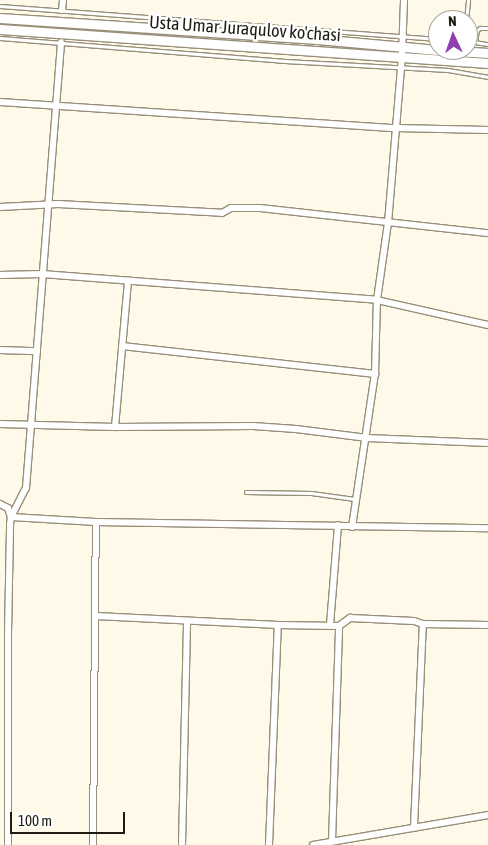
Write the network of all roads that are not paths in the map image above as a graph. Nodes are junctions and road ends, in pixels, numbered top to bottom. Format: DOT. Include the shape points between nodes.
graph roads {
  1 [pos="64,0"];
  2 [pos="404,0"];
  3 [pos="0,6"];
  4 [pos="62,10"];
  5 [pos="0,18"];
  6 [pos="0,29"];
  7 [pos="0,38"];
  8 [pos="402,38"];
  9 [pos="428,39"];
  10 [pos="61,42"];
  11 [pos="428,51"];
  12 [pos="403,52"];
  13 [pos="488,63"];
  14 [pos="401,68"];
  15 [pos="488,77"];
  16 [pos="0,102"];
  17 [pos="55,105"];
  18 [pos="395,128"];
  19 [pos="488,130"];
  20 [pos="50,204"];
  21 [pos="0,207"];
  22 [pos="388,222"];
  23 [pos="488,232"];
  24 [pos="42,274"];
  25 [pos="0,275"];
  26 [pos="128,281"];
  27 [pos="377,300"];
  28 [pos="488,325"];
  29 [pos="122,346"];
  30 [pos="0,350"];
  31 [pos="37,351"];
  32 [pos="375,374"];
  33 [pos="32,423"];
  34 [pos="0,424"];
  35 [pos="115,427"];
  36 [pos="367,438"];
  37 [pos="488,443"];
  38 [pos="246,492"];
  39 [pos="356,499"];
  40 [pos="0,504"];
  41 [pos="11,517"];
  42 [pos="96,522"];
  43 [pos="338,525"];
  44 [pos="352,527"];
  45 [pos="488,528"];
  46 [pos="96,616"];
  47 [pos="187,622"];
  48 [pos="423,624"];
  49 [pos="278,625"];
  50 [pos="330,625"];
  51 [pos="488,625"];
  52 [pos="339,626"];
  53 [pos="0,769"];
  54 [pos="8,769"];
  55 [pos="488,815"];
  56 [pos="414,827"];
  57 [pos="332,841"];
  58 [pos="8,845"];
  59 [pos="93,845"];
  60 [pos="182,845"];
  61 [pos="269,845"];
  62 [pos="313,845"];
  1 -- 4 [label="street"];
  2 -- 8 [label="street"];
  3 -- 4 [label="lane"];
  4 -- 8 [label="lane"];
  5 -- 12 [label="main road, Usta Umar Juraqulov ko'chasi" via="307,38"];
  6 -- 12 [label="main road, Usta Umar Juraqulov ko'chasi"];
  7 -- 10 [label="lane"];
  8 -- 9 [label="lane"];
  8 -- 12 [label="street"];
  10 -- 14 [label="lane" via="198,55"];
  10 -- 17 [label="street"];
  11 -- 12 [label="main road, Usta Umar Juraqulov ko'chasi"];
  12 -- 13 [label="main road, Usta Umar Juraqulov ko'chasi"];
  12 -- 14 [label="street"];
  14 -- 15 [label="lane" via="448,70"];
  14 -- 18 [label="street"];
  16 -- 17 [label="street"];
  17 -- 18 [label="street"];
  17 -- 20 [label="street"];
  18 -- 19 [label="street"];
  18 -- 22 [label="street"];
  20 -- 21 [label="street"];
  20 -- 22 [label="street" via="222,212 231,208 260,208"];
  20 -- 24 [label="street"];
  22 -- 23 [label="street"];
  22 -- 27 [label="street"];
  24 -- 25 [label="street"];
  24 -- 26 [label="street"];
  24 -- 31 [label="street"];
  26 -- 27 [label="street"];
  26 -- 29 [label="street"];
  27 -- 28 [label="street"];
  27 -- 32 [label="street"];
  29 -- 32 [label="street"];
  29 -- 35 [label="street"];
  30 -- 31 [label="street"];
  31 -- 33 [label="street"];
  32 -- 36 [label="street"];
  33 -- 34 [label="street"];
  33 -- 35 [label="street"];
  33 -- 41 [label="street" via="26,488"];
  35 -- 36 [label="street" via="253,426"];
  36 -- 37 [label="street"];
  36 -- 39 [label="street"];
  38 -- 39 [label="lane" via="311,493"];
  39 -- 44 [label="street"];
  40 -- 41 [label="street" via="8,508"];
  41 -- 42 [label="street"];
  41 -- 54 [label="street"];
  42 -- 43 [label="street"];
  42 -- 46 [label="street"];
  43 -- 44 [label="street"];
  43 -- 50 [label="street"];
  44 -- 45 [label="street"];
  46 -- 47 [label="street"];
  46 -- 59 [label="street"];
  47 -- 49 [label="street"];
  47 -- 60 [label="street"];
  48 -- 51 [label="street"];
  48 -- 52 [label="street" via="350,618"];
  48 -- 56 [label="street"];
  49 -- 50 [label="street"];
  49 -- 61 [label="street"];
  50 -- 52 [label="street"];
  52 -- 57 [label="street"];
  53 -- 54 [label="street"];
  54 -- 58 [label="street"];
  55 -- 56 [label="street"];
  56 -- 57 [label="street"];
  57 -- 62 [label="street"];
}
